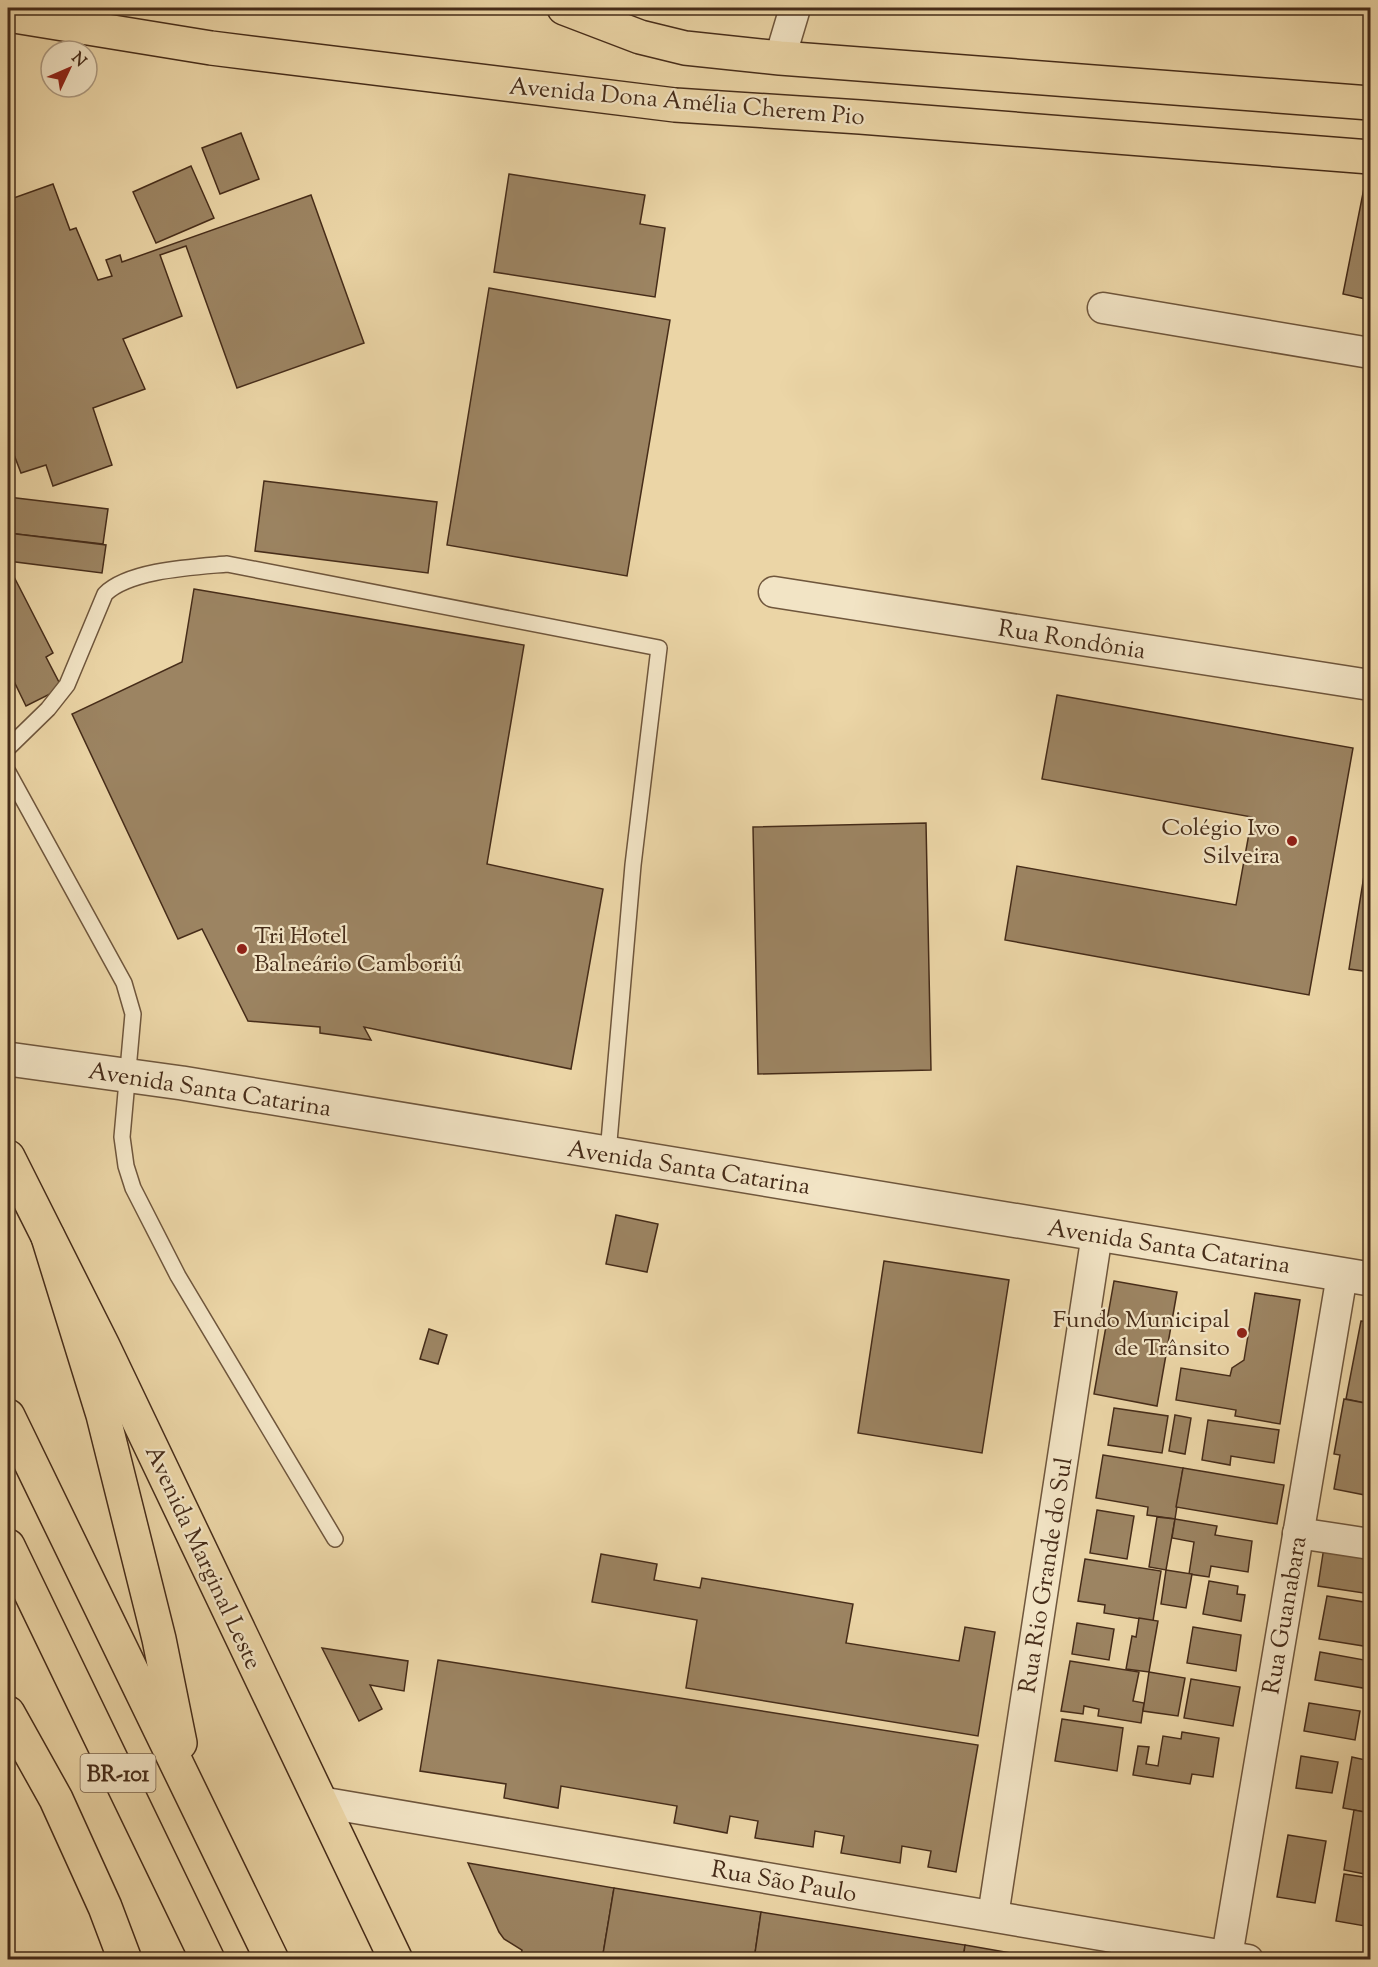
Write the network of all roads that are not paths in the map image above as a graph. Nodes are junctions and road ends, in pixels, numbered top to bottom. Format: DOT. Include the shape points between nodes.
graph roads {
  1 [pos="564,8"];
  2 [pos="795,8"];
  3 [pos="8,15"];
  4 [pos="780,58"];
  5 [pos="1371,103"];
  6 [pos="1371,157"];
  7 [pos="1103,308"];
  8 [pos="1371,353"];
  9 [pos="774,592"];
  10 [pos="1371,685"];
  11 [pos="8,748"];
  12 [pos="8,772"];
  13 [pos="8,1059"];
  14 [pos="128,1075"];
  15 [pos="608,1154"];
  16 [pos="8,1157"];
  17 [pos="1097,1234"];
  18 [pos="48,1237"];
  19 [pos="1356,1277"];
  20 [pos="8,1416"];
  21 [pos="1298,1533"];
  22 [pos="335,1539"];
  23 [pos="1371,1544"];
  24 [pos="8,1546"];
  25 [pos="8,1713"];
  26 [pos="188,1786"];
  27 [pos="320,1802"];
  28 [pos="993,1916"];
  29 [pos="1237,1958"];
  30 [pos="125,1959"];
  31 [pos="208,1959"];
  32 [pos="272,1959"];
  33 [pos="396,1959"];
  1 -- 4 [label="main road" via="685,48"];
  2 -- 4 [label="street"];
  3 -- 6 [label="main road, Avenida Dona Amélia Cherem Pio" via="211,48 675,105"];
  4 -- 5 [label="main road"];
  7 -- 8 [label="street"];
  9 -- 10 [label="street, Rua Rondônia"];
  11 -- 15 [label="lane" via="67,685 105,594 112,586 168,569 227,564 659,648 633,865"];
  12 -- 14 [label="lane" via="124,983 133,1014"];
  13 -- 14 [label="street, Avenida Santa Catarina"];
  14 -- 15 [label="street, Avenida Santa Catarina"];
  14 -- 22 [label="lane" via="122,1137 133,1188 178,1276"];
  15 -- 17 [label="street, Avenida Santa Catarina"];
  16 -- 18 [label="main road, Avenida Marginal Leste"];
  17 -- 19 [label="street, Avenida Santa Catarina"];
  17 -- 28 [label="street, Rua Rio Grande do Sul"];
  18 -- 26 [label="main road" via="103,1415 159,1639"];
  18 -- 27 [label="main road, Avenida Marginal Leste"];
  19 -- 21 [label="street, Rua Guanabara"];
  20 -- 26 [label="main road, BR-101"];
  21 -- 23 [label="street"];
  21 -- 29 [label="street, Rua Guanabara"];
  24 -- 31 [label="main road, BR-101"];
  25 -- 30 [label="main road" via="56,1799"];
  26 -- 32 [label="main road, BR-101"];
  27 -- 28 [label="street, Rua São Paulo"];
  27 -- 33 [label="main road, Avenida Marginal Leste"];
  28 -- 29 [label="street, Rua São Paulo"];
}
